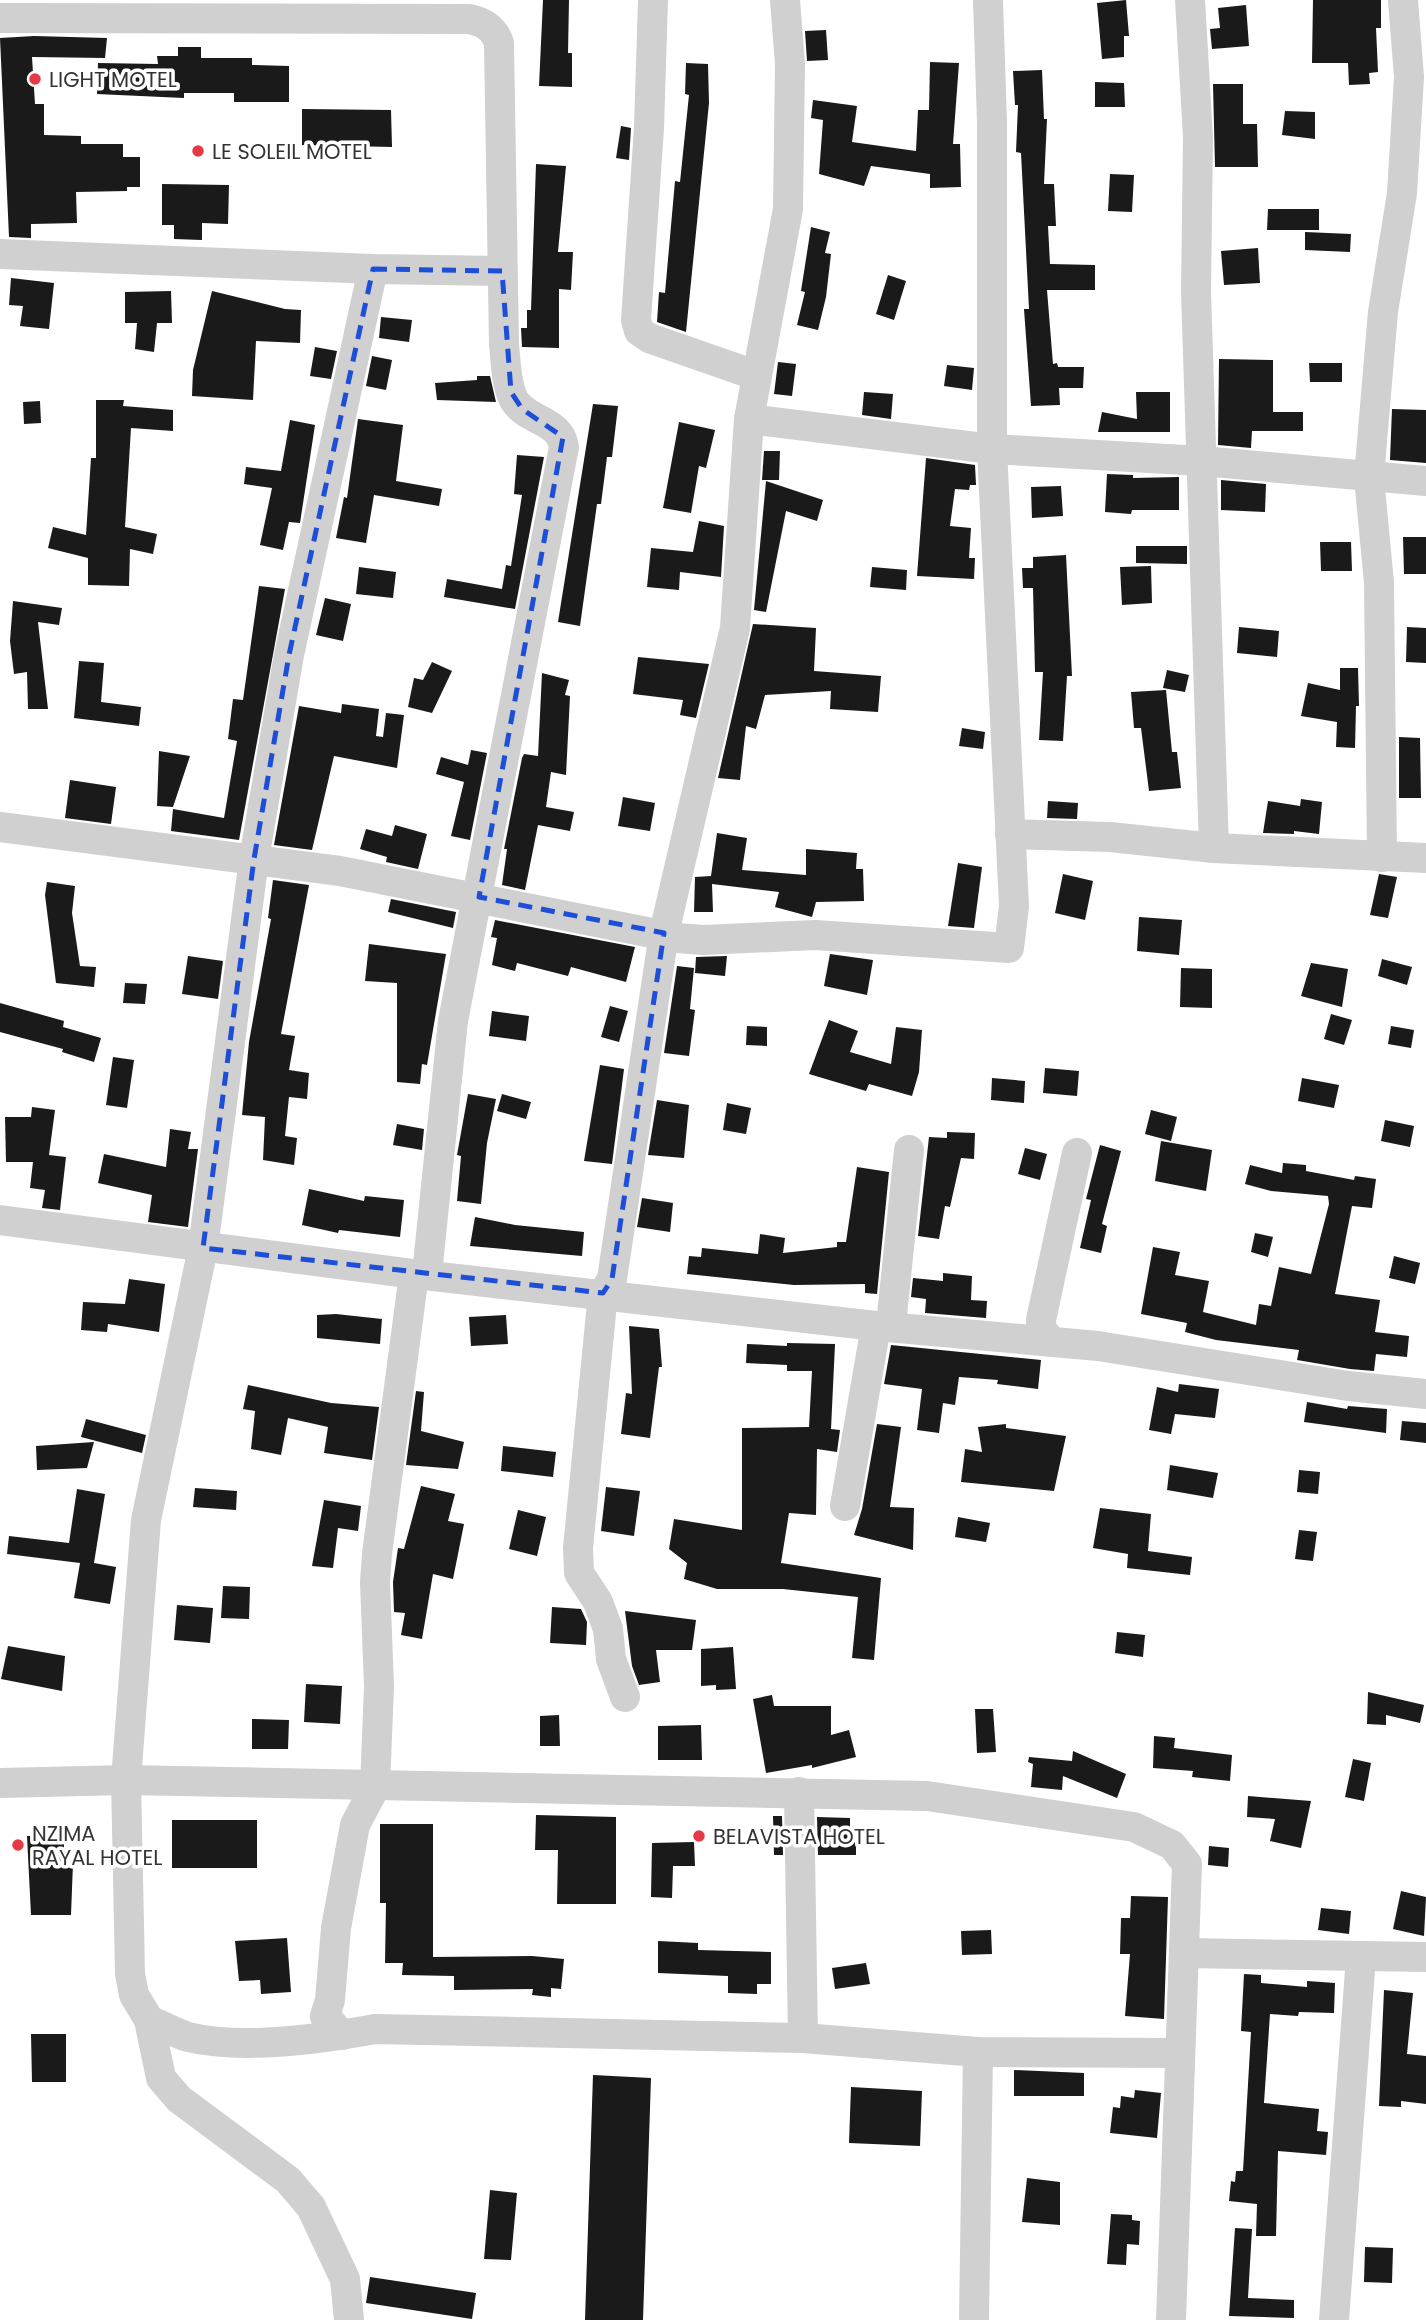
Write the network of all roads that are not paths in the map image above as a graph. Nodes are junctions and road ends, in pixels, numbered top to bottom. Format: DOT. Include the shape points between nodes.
graph roads {
  1 [pos="653,0"];
  2 [pos="785,0"];
  3 [pos="988,0"];
  4 [pos="1190,0"];
  5 [pos="1403,0"];
  6 [pos="204,9"];
  7 [pos="0,18"];
  8 [pos="0,254"];
  9 [pos="373,269"];
  10 [pos="502,271"];
  11 [pos="755,375"];
  12 [pos="749,419"];
  13 [pos="992,449"];
  14 [pos="1202,461"];
  15 [pos="1369,477"];
  16 [pos="1426,481"];
  17 [pos="0,827"];
  18 [pos="1010,834"];
  19 [pos="1214,848"];
  20 [pos="1382,857"];
  21 [pos="1426,858"];
  22 [pos="254,859"];
  23 [pos="479,897"];
  24 [pos="664,933"];
  25 [pos="909,1150"];
  26 [pos="1077,1153"];
  27 [pos="0,1220"];
  28 [pos="203,1248"];
  29 [pos="420,1274"];
  30 [pos="603,1293"];
  31 [pos="884,1325"];
  32 [pos="1052,1342"];
  33 [pos="1426,1394"];
  34 [pos="845,1506"];
  35 [pos="625,1697"];
  36 [pos="126,1780"];
  37 [pos="0,1783"];
  38 [pos="314,1785"];
  39 [pos="375,1787"];
  40 [pos="799,1792"];
  41 [pos="355,1825"];
  42 [pos="1185,1953"];
  43 [pos="1361,1957"];
  44 [pos="1426,1957"];
  45 [pos="149,2020"];
  46 [pos="334,2025"];
  47 [pos="803,2038"];
  48 [pos="978,2052"];
  49 [pos="1180,2053"];
  50 [pos="349,2320"];
  51 [pos="974,2320"];
  52 [pos="1171,2320"];
  53 [pos="1334,2320"];
  1 -- 11 [label="street" via="636,320 639,331 649,338"];
  2 -- 11 [label="street" via="790,64 788,209"];
  3 -- 13 [label="street"];
  4 -- 14 [label="street" via="1198,137 1196,292"];
  5 -- 15 [label="street" via="1409,77 1402,193 1383,312"];
  6 -- 7 [label="street"];
  6 -- 10 [label="street" via="469,19 489,27 499,43"];
  8 -- 9 [label="street"];
  9 -- 10 [label="street"];
  9 -- 22 [label="street" via="289,655"];
  10 -- 23 [label="street" via="511,392 522,409 563,436 564,447"];
  11 -- 12 [label="street"];
  12 -- 13 [label="street"];
  12 -- 24 [label="street" via="735,628"];
  13 -- 14 [label="street"];
  13 -- 18 [label="street"];
  14 -- 15 [label="street"];
  14 -- 19 [label="street"];
  15 -- 16 [label="street"];
  15 -- 20 [label="street" via="1379,583"];
  17 -- 22 [label="street"];
  18 -- 19 [label="street" via="1110,837"];
  18 -- 24 [label="street" via="1014,906 1012,938 1005,950 865,937 703,940"];
  19 -- 20 [label="street"];
  20 -- 21 [label="street"];
  22 -- 23 [label="street"];
  22 -- 28 [label="street"];
  23 -- 24 [label="street"];
  23 -- 29 [label="street" via="453,1021"];
  24 -- 30 [label="street" via="612,1279"];
  25 -- 31 [label="street"];
  26 -- 32 [label="street" via="1041,1320 1041,1329"];
  27 -- 28 [label="street"];
  28 -- 29 [label="street"];
  28 -- 36 [label="street" via="146,1520"];
  29 -- 30 [label="street"];
  29 -- 39 [label="street" via="377,1553"];
  30 -- 31 [label="street"];
  30 -- 35 [label="street" via="579,1573 598,1602"];
  31 -- 32 [label="street"];
  31 -- 34 [label="street"];
  32 -- 33 [label="street"];
  36 -- 37 [label="street"];
  36 -- 38 [label="street"];
  36 -- 45 [label="street" via="130,1974 134,1995"];
  38 -- 39 [label="street"];
  38 -- 41 [label="street"];
  39 -- 40 [label="street"];
  39 -- 41 [label="street"];
  40 -- 42 [label="street" via="927,1796 1134,1827 1172,1845 1187,1864"];
  40 -- 47 [label="street"];
  41 -- 46 [label="street" via="336,1928 330,2000"];
  42 -- 43 [label="street"];
  42 -- 49 [label="street"];
  43 -- 44 [label="street"];
  43 -- 53 [label="street"];
  45 -- 46 [label="street" via="188,2036 228,2041 306,2040"];
  45 -- 50 [label="street" via="161,2078 170,2089 288,2180 311,2207 345,2279"];
  46 -- 47 [label="street"];
  47 -- 48 [label="street"];
  48 -- 49 [label="street"];
  48 -- 51 [label="street"];
  49 -- 52 [label="street"];
}
